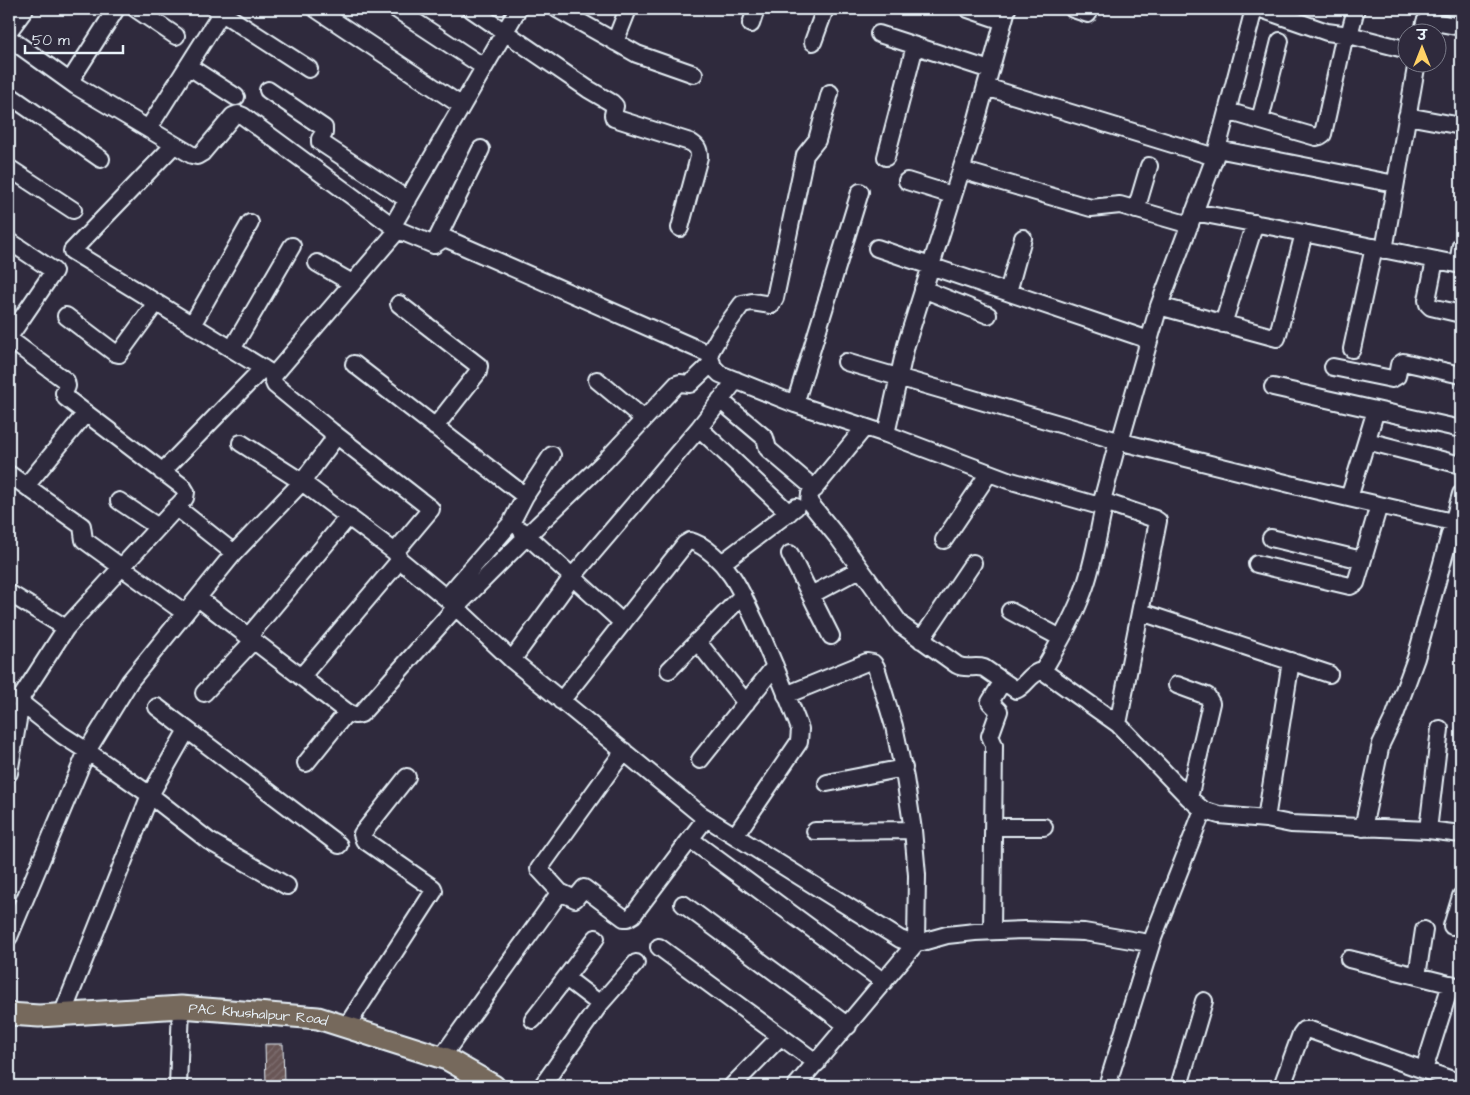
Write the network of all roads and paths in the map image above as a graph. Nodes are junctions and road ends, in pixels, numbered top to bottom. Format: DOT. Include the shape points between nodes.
graph roads {
  1 [pos="25,9"];
  2 [pos="116,9"];
  3 [pos="136,9"];
  4 [pos="316,9"];
  5 [pos="396,9"];
  6 [pos="471,9"];
  7 [pos="518,9"];
  8 [pos="557,9"];
  9 [pos="628,9"];
  10 [pos="824,9"];
  11 [pos="968,9"];
  12 [pos="1254,9"];
  13 [pos="1261,9"];
  14 [pos="1356,9"];
  15 [pos="219,10"];
  16 [pos="1005,15"];
  17 [pos="1425,21"];
  18 [pos="1461,27"];
  19 [pos="9,31"];
  20 [pos="504,31"];
  21 [pos="879,34"];
  22 [pos="1347,35"];
  23 [pos="176,36"];
  24 [pos="9,38"];
  25 [pos="1280,41"];
  26 [pos="615,42"];
  27 [pos="813,42"];
  28 [pos="915,46"];
  29 [pos="1398,48"];
  30 [pos="188,66"];
  31 [pos="484,67"];
  32 [pos="309,69"];
  33 [pos="990,70"];
  34 [pos="1415,72"];
  35 [pos="694,74"];
  36 [pos="70,81"];
  37 [pos="986,87"];
  38 [pos="268,90"];
  39 [pos="830,93"];
  40 [pos="9,95"];
  41 [pos="236,97"];
  42 [pos="462,106"];
  43 [pos="1227,111"];
  44 [pos="1407,116"];
  45 [pos="1260,120"];
  46 [pos="1461,126"];
  47 [pos="148,129"];
  48 [pos="174,145"];
  49 [pos="480,150"];
  50 [pos="1216,153"];
  51 [pos="886,157"];
  52 [pos="101,159"];
  53 [pos="1149,166"];
  54 [pos="9,168"];
  55 [pos="960,170"];
  56 [pos="907,181"];
  57 [pos="1395,184"];
  58 [pos="860,192"];
  59 [pos="952,195"];
  60 [pos="408,200"];
  61 [pos="73,210"];
  62 [pos="1136,210"];
  63 [pos="1192,218"];
  64 [pos="250,223"];
  65 [pos="1255,223"];
  66 [pos="395,228"];
  67 [pos="680,228"];
  68 [pos="1304,233"];
  69 [pos="1023,238"];
  70 [pos="9,242"];
  71 [pos="434,245"];
  72 [pos="292,246"];
  73 [pos="1461,246"];
  74 [pos="877,248"];
  75 [pos="1379,248"];
  76 [pos="72,252"];
  77 [pos="1435,260"];
  78 [pos="317,263"];
  79 [pos="1460,264"];
  80 [pos="930,265"];
  81 [pos="54,271"];
  82 [pos="352,283"];
  83 [pos="923,289"];
  84 [pos="1008,292"];
  85 [pos="156,303"];
  86 [pos="399,304"];
  87 [pos="1159,306"];
  88 [pos="1461,314"];
  89 [pos="988,315"];
  90 [pos="66,316"];
  91 [pos="1223,324"];
  92 [pos="192,325"];
  93 [pos="9,338"];
  94 [pos="1149,340"];
  95 [pos="1352,349"];
  96 [pos="232,350"];
  97 [pos="711,358"];
  98 [pos="846,362"];
  99 [pos="354,364"];
  100 [pos="1333,367"];
  101 [pos="268,372"];
  102 [pos="1461,375"];
  103 [pos="899,378"];
  104 [pos="596,380"];
  105 [pos="736,380"];
  106 [pos="1273,387"];
  107 [pos="720,400"];
  108 [pos="795,404"];
  109 [pos="1376,410"];
  110 [pos="86,413"];
  111 [pos="644,419"];
  112 [pos="435,426"];
  113 [pos="865,427"];
  114 [pos="698,428"];
  115 [pos="1461,429"];
  116 [pos="331,431"];
  117 [pos="886,434"];
  118 [pos="1119,441"];
  119 [pos="1367,441"];
  120 [pos="241,443"];
  121 [pos="552,455"];
  122 [pos="1461,465"];
  123 [pos="162,472"];
  124 [pos="989,473"];
  125 [pos="9,474"];
  126 [pos="302,482"];
  127 [pos="26,486"];
  128 [pos="812,493"];
  129 [pos="1461,494"];
  130 [pos="525,496"];
  131 [pos="1350,498"];
  132 [pos="119,501"];
  133 [pos="1103,502"];
  134 [pos="1378,505"];
  135 [pos="176,507"];
  136 [pos="789,513"];
  137 [pos="349,516"];
  138 [pos="511,522"];
  139 [pos="1457,522"];
  140 [pos="158,527"];
  141 [pos="528,536"];
  142 [pos="1271,538"];
  143 [pos="944,540"];
  144 [pos="234,553"];
  145 [pos="790,554"];
  146 [pos="397,556"];
  147 [pos="1362,560"];
  148 [pos="722,563"];
  149 [pos="973,563"];
  150 [pos="1257,564"];
  151 [pos="122,567"];
  152 [pos="860,569"];
  153 [pos="573,576"];
  154 [pos="9,593"];
  155 [pos="743,595"];
  156 [pos="811,595"];
  157 [pos="198,598"];
  158 [pos="451,603"];
  159 [pos="1010,611"];
  160 [pos="1141,612"];
  161 [pos="185,613"];
  162 [pos="623,623"];
  163 [pos="66,628"];
  164 [pos="831,636"];
  165 [pos="1061,638"];
  166 [pos="251,639"];
  167 [pos="921,640"];
  168 [pos="697,641"];
  169 [pos="512,660"];
  170 [pos="1291,661"];
  171 [pos="776,666"];
  172 [pos="669,670"];
  173 [pos="1043,671"];
  174 [pos="1329,674"];
  175 [pos="301,677"];
  176 [pos="1003,681"];
  177 [pos="1177,685"];
  178 [pos="204,693"];
  179 [pos="786,695"];
  180 [pos="562,701"];
  181 [pos="20,702"];
  182 [pos="746,703"];
  183 [pos="157,707"];
  184 [pos="347,712"];
  185 [pos="1118,724"];
  186 [pos="1440,729"];
  187 [pos="187,730"];
  188 [pos="87,750"];
  189 [pos="624,751"];
  190 [pos="700,760"];
  191 [pos="306,763"];
  192 [pos="904,768"];
  193 [pos="9,773"];
  194 [pos="407,777"];
  195 [pos="827,783"];
  196 [pos="150,795"];
  197 [pos="1189,798"];
  198 [pos="1203,810"];
  199 [pos="706,818"];
  200 [pos="1266,820"];
  201 [pos="993,827"];
  202 [pos="1044,827"];
  203 [pos="1363,828"];
  204 [pos="913,830"];
  205 [pos="1428,830"];
  206 [pos="815,832"];
  207 [pos="1461,834"];
  208 [pos="735,836"];
  209 [pos="690,840"];
  210 [pos="339,846"];
  211 [pos="287,886"];
  212 [pos="560,892"];
  213 [pos="1461,896"];
  214 [pos="683,904"];
  215 [pos="1452,926"];
  216 [pos="1424,930"];
  217 [pos="992,931"];
  218 [pos="9,936"];
  219 [pos="596,938"];
  220 [pos="1153,938"];
  221 [pos="916,943"];
  222 [pos="659,947"];
  223 [pos="1349,959"];
  224 [pos="636,963"];
  225 [pos="1417,976"];
  226 [pos="566,978"];
  227 [pos="884,982"];
  228 [pos="1456,986"];
  229 [pos="1204,1001"];
  230 [pos="600,1004"];
  231 [pos="181,1007"];
  232 [pos="9,1014"];
  233 [pos="62,1015"];
  234 [pos="533,1020"];
  235 [pos="848,1026"];
  236 [pos="346,1027"];
  237 [pos="781,1036"];
  238 [pos="441,1058"];
  239 [pos="817,1063"];
  240 [pos="1424,1070"];
  241 [pos="1461,1083"];
  242 [pos="802,1085"];
  243 [pos="178,1086"];
  244 [pos="494,1086"];
  245 [pos="542,1086"];
  246 [pos="732,1086"];
  247 [pos="1107,1086"];
  248 [pos="1179,1086"];
  249 [pos="1282,1086"];
  1 -- 19 [label="street"];
  2 -- 36 [label="street"];
  3 -- 23 [label="street"];
  4 -- 42 [label="street"];
  5 -- 31 [label="street"];
  6 -- 20 [label="street"];
  7 -- 20 [label="street"];
  8 -- 26 [label="street"];
  9 -- 26 [label="street"];
  10 -- 27 [label="street"];
  11 -- 16 [label="street"];
  12 -- 43 [label="street"];
  13 -- 22 [label="street" via="1327,32"];
  14 -- 22 [label="street"];
  15 -- 30 [label="street"];
  15 -- 32 [label="street"];
  16 -- 33 [label="street"];
  17 -- 18 [label="street"];
  20 -- 31 [label="street"];
  20 -- 67 [label="street" via="612,103 615,106 614,118 696,146 698,157"];
  21 -- 28 [label="street"];
  22 -- 29 [label="street"];
  22 -- 45 [label="street" via="1323,134 1320,136"];
  24 -- 36 [label="street"];
  25 -- 45 [label="street"];
  26 -- 35 [label="street" via="637,54"];
  28 -- 33 [label="street"];
  28 -- 51 [label="street"];
  30 -- 41 [label="street"];
  30 -- 47 [label="street"];
  31 -- 42 [label="street"];
  33 -- 37 [label="street"];
  34 -- 44 [label="street"];
  36 -- 47 [label="street"];
  37 -- 50 [label="street"];
  37 -- 55 [label="street"];
  38 -- 60 [label="street" via="324,128 320,142"];
  39 -- 97 [label="street" via="817,140 805,155 775,298 771,305 742,304 721,333"];
  40 -- 52 [label="street"];
  42 -- 60 [label="street"];
  43 -- 45 [label="street"];
  43 -- 50 [label="street"];
  44 -- 46 [label="street"];
  44 -- 57 [label="street"];
  47 -- 48 [label="street"];
  48 -- 66 [label="street" via="197,156 238,114"];
  48 -- 76 [label="street"];
  49 -- 71 [label="street"];
  50 -- 57 [label="street"];
  50 -- 63 [label="street"];
  53 -- 62 [label="street"];
  54 -- 61 [label="street"];
  55 -- 59 [label="street"];
  55 -- 62 [label="street" via="1090,208 1115,205"];
  56 -- 59 [label="street"];
  57 -- 75 [label="street"];
  58 -- 108 [label="street"];
  59 -- 80 [label="street"];
  60 -- 66 [label="street"];
  62 -- 63 [label="street"];
  63 -- 65 [label="street"];
  63 -- 87 [label="street"];
  64 -- 92 [label="street"];
  65 -- 68 [label="street"];
  65 -- 91 [label="street"];
  66 -- 71 [label="street"];
  66 -- 82 [label="street"];
  68 -- 75 [label="street"];
  68 -- 91 [label="street" via="1277,338"];
  69 -- 84 [label="street"];
  70 -- 81 [label="street"];
  71 -- 97 [label="street" via="447,239"];
  72 -- 96 [label="street"];
  73 -- 79 [label="street"];
  74 -- 80 [label="street"];
  75 -- 77 [label="street"];
  75 -- 95 [label="street"];
  76 -- 81 [label="street"];
  76 -- 85 [label="street"];
  77 -- 79 [label="street"];
  77 -- 88 [label="street" via="1428,304"];
  78 -- 82 [label="street"];
  80 -- 83 [label="street"];
  80 -- 84 [label="street"];
  81 -- 93 [label="street"];
  82 -- 101 [label="street"];
  83 -- 89 [label="street"];
  83 -- 103 [label="street"];
  84 -- 94 [label="street"];
  85 -- 90 [label="street" via="119,354"];
  85 -- 92 [label="street"];
  86 -- 112 [label="street" via="479,366 478,372"];
  87 -- 91 [label="street"];
  87 -- 94 [label="street"];
  92 -- 96 [label="street"];
  93 -- 110 [label="street" via="66,381 64,396"];
  94 -- 118 [label="street"];
  96 -- 101 [label="street"];
  97 -- 105 [label="street" via="713,367 720,374"];
  97 -- 111 [label="street" via="690,384 677,384"];
  98 -- 103 [label="street"];
  99 -- 112 [label="street"];
  100 -- 102 [label="street" via="1392,379 1397,376 1403,362"];
  101 -- 116 [label="street" via="275,385"];
  101 -- 123 [label="street"];
  103 -- 117 [label="street"];
  103 -- 118 [label="street"];
  104 -- 111 [label="street"];
  105 -- 107 [label="street"];
  105 -- 108 [label="street"];
  106 -- 109 [label="street"];
  107 -- 114 [label="street"];
  107 -- 128 [label="street" via="765,438 768,449"];
  108 -- 113 [label="street"];
  109 -- 115 [label="street"];
  109 -- 119 [label="street"];
  110 -- 123 [label="street"];
  110 -- 127 [label="street"];
  111 -- 141 [label="street"];
  112 -- 130 [label="street"];
  113 -- 117 [label="street"];
  113 -- 128 [label="street"];
  114 -- 136 [label="street"];
  114 -- 153 [label="street"];
  116 -- 126 [label="street" via="332,442"];
  116 -- 146 [label="street" via="431,509"];
  117 -- 124 [label="street"];
  118 -- 131 [label="street"];
  118 -- 133 [label="street"];
  119 -- 122 [label="street"];
  119 -- 131 [label="street"];
  120 -- 126 [label="street"];
  121 -- 130 [label="street"];
  123 -- 135 [label="street" via="186,492"];
  124 -- 133 [label="street" via="1096,505"];
  124 -- 143 [label="street"];
  125 -- 127 [label="street"];
  126 -- 137 [label="street"];
  126 -- 144 [label="street"];
  127 -- 151 [label="street" via="82,526 84,540"];
  128 -- 136 [label="street"];
  128 -- 152 [label="street" via="809,502"];
  129 -- 139 [label="street"];
  130 -- 138 [label="street"];
  131 -- 134 [label="street"];
  132 -- 140 [label="street"];
  133 -- 160 [label="street" via="1158,522"];
  133 -- 165 [label="street" via="1087,584"];
  134 -- 139 [label="street"];
  134 -- 147 [label="street"];
  135 -- 140 [label="street"];
  135 -- 144 [label="street"];
  136 -- 148 [label="street"];
  137 -- 146 [label="street"];
  137 -- 166 [label="street"];
  138 -- 141 [label="street"];
  138 -- 158 [label="street"];
  139 -- 203 [label="street" via="1416,658 1381,744"];
  140 -- 151 [label="street"];
  141 -- 153 [label="street"];
  141 -- 158 [label="street"];
  142 -- 147 [label="street"];
  144 -- 157 [label="street"];
  145 -- 156 [label="street"];
  146 -- 158 [label="street"];
  146 -- 175 [label="street"];
  147 -- 150 [label="street" via="1356,583 1350,586"];
  148 -- 155 [label="street"];
  148 -- 162 [label="street" via="696,543 690,541 685,544"];
  149 -- 167 [label="street"];
  151 -- 161 [label="street"];
  151 -- 163 [label="street"];
  152 -- 156 [label="street"];
  152 -- 167 [label="street" via="901,625"];
  153 -- 162 [label="street"];
  153 -- 169 [label="street"];
  154 -- 163 [label="street"];
  155 -- 168 [label="street"];
  155 -- 171 [label="street"];
  156 -- 164 [label="street"];
  157 -- 161 [label="street"];
  157 -- 166 [label="street"];
  158 -- 169 [label="street"];
  158 -- 184 [label="street" via="361,714 353,716"];
  159 -- 165 [label="street"];
  160 -- 170 [label="street"];
  160 -- 185 [label="street"];
  161 -- 188 [label="street" via="130,681"];
  162 -- 180 [label="street"];
  163 -- 181 [label="street"];
  165 -- 173 [label="street"];
  166 -- 175 [label="street"];
  166 -- 178 [label="street"];
  167 -- 176 [label="street" via="961,668 984,668"];
  168 -- 172 [label="street"];
  168 -- 182 [label="street"];
  169 -- 180 [label="street"];
  170 -- 174 [label="street"];
  170 -- 200 [label="street"];
  171 -- 179 [label="street"];
  171 -- 182 [label="street"];
  173 -- 176 [label="street" via="1034,674 1016,690"];
  173 -- 185 [label="street"];
  175 -- 184 [label="street"];
  176 -- 201 [label="street" via="990,702 999,711 990,736 994,745"];
  177 -- 197 [label="street" via="1207,696 1211,703"];
  179 -- 192 [label="street" via="867,662 872,663 894,726"];
  179 -- 208 [label="street" via="800,729 799,742"];
  180 -- 189 [label="street"];
  181 -- 188 [label="street"];
  181 -- 193 [label="street"];
  182 -- 190 [label="street"];
  183 -- 187 [label="street"];
  184 -- 191 [label="street"];
  185 -- 197 [label="street"];
  186 -- 205 [label="street"];
  187 -- 196 [label="street"];
  187 -- 210 [label="street"];
  188 -- 196 [label="street"];
  188 -- 218 [label="street"];
  189 -- 199 [label="street"];
  189 -- 212 [label="street" via="540,869"];
  192 -- 195 [label="street"];
  192 -- 204 [label="street"];
  194 -- 236 [label="street" via="362,837 434,891"];
  196 -- 211 [label="street" via="209,840"];
  196 -- 233 [label="street"];
  197 -- 198 [label="street"];
  198 -- 200 [label="street"];
  198 -- 220 [label="street"];
  199 -- 208 [label="street"];
  199 -- 209 [label="street"];
  200 -- 203 [label="street"];
  201 -- 202 [label="street"];
  201 -- 217 [label="street"];
  203 -- 205 [label="street"];
  204 -- 206 [label="street"];
  204 -- 221 [label="street" via="917,874"];
  205 -- 207 [label="street"];
  208 -- 221 [label="street" via="900,939"];
  209 -- 212 [label="street" via="633,916 624,918 584,888 575,899"];
  209 -- 227 [label="street"];
  212 -- 238 [label="street"];
  213 -- 215 [label="street"];
  214 -- 235 [label="street"];
  216 -- 225 [label="street"];
  217 -- 220 [label="street" via="1084,932 1142,943 1149,943"];
  217 -- 221 [label="street" via="947,935"];
  219 -- 226 [label="street"];
  220 -- 247 [label="street"];
  221 -- 227 [label="street"];
  222 -- 237 [label="street"];
  223 -- 225 [label="street"];
  224 -- 230 [label="street"];
  225 -- 228 [label="street"];
  226 -- 230 [label="street"];
  226 -- 234 [label="street"];
  227 -- 235 [label="street"];
  228 -- 240 [label="street"];
  229 -- 248 [label="street"];
  230 -- 245 [label="street"];
  231 -- 233 [label="main road, PAC Khushalpur Road"];
  231 -- 236 [label="main road, PAC Khushalpur Road" via="318,1018"];
  231 -- 243 [label="street"];
  232 -- 233 [label="main road, PAC Khushalpur Road"];
  235 -- 239 [label="street"];
  236 -- 238 [label="main road, PAC Khushalpur Road"];
  237 -- 239 [label="street"];
  237 -- 246 [label="street"];
  238 -- 244 [label="main road, PAC Khushalpur Road"];
  239 -- 242 [label="street"];
  240 -- 241 [label="street"];
  240 -- 249 [label="street" via="1304,1030"];
}
